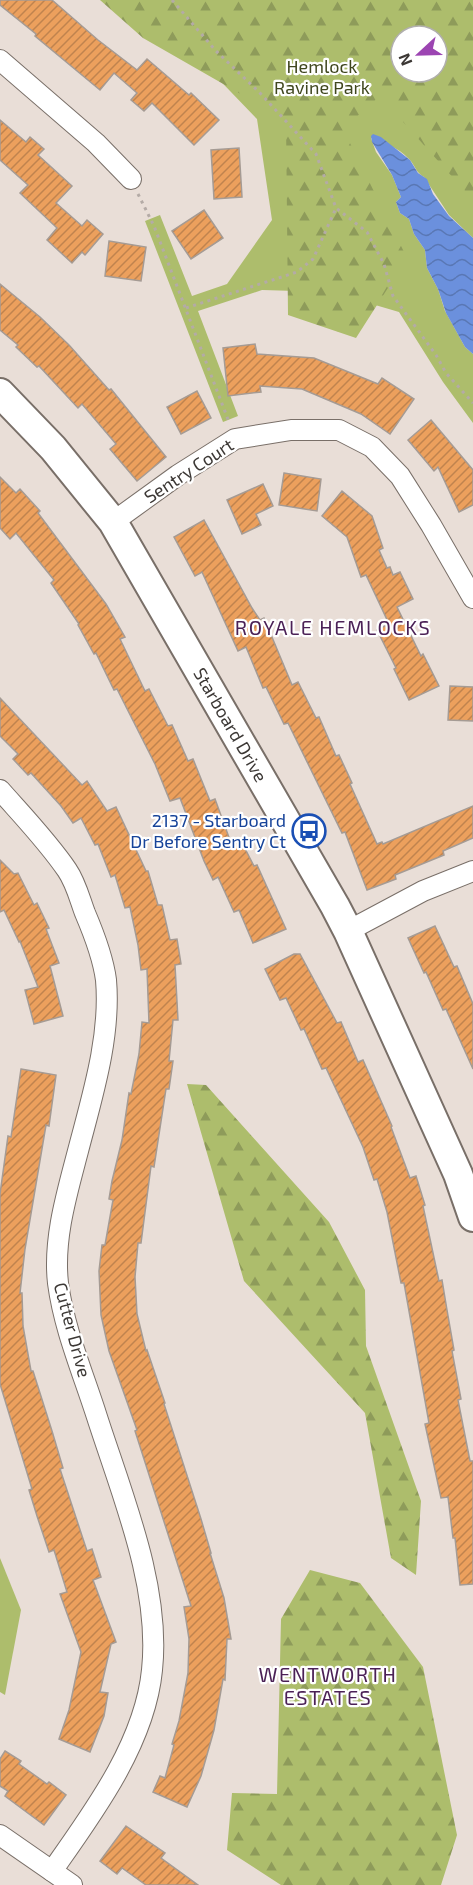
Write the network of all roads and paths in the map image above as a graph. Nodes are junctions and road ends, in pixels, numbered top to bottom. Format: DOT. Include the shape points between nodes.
graph roads {
  1 [pos="172,0"];
  2 [pos="0,60"];
  3 [pos="130,180"];
  4 [pos="336,208"];
  5 [pos="186,308"];
  6 [pos="0,393"];
  7 [pos="473,403"];
  8 [pos="235,439"];
  9 [pos="113,522"];
  10 [pos="473,597"];
  11 [pos="0,790"];
  12 [pos="473,871"];
  13 [pos="348,930"];
  14 [pos="473,1217"];
  15 [pos="0,1835"];
  16 [pos="52,1871"];
  17 [pos="72,1885"];
  1 -- 4 [label="path" via="316,154"];
  2 -- 3 [label="street" via="96,143"];
  3 -- 5 [label="path" via="154,226"];
  4 -- 5 [label="path" via="313,259 297,272"];
  4 -- 7 [label="path" via="367,232 384,264 393,296 446,373"];
  5 -- 8 [label="path"];
  6 -- 9 [label="street, Starboard Drive" via="53,448"];
  8 -- 9 [label="street, Sentry Court"];
  8 -- 10 [label="street, Sentry Court" via="291,430 339,430 372,447 400,476"];
  9 -- 13 [label="street, Starboard Drive"];
  11 -- 16 [label="street, Cutter Drive" via="69,872 96,940 105,979 100,1058 63,1209 58,1282 68,1328 144,1565 152,1618 152,1671 142,1714 96,1810"];
  12 -- 13 [label="street" via="423,891"];
  13 -- 14 [label="street, Starboard Drive" via="458,1174"];
  15 -- 16 [label="street"];
  16 -- 17 [label="street"];
}
